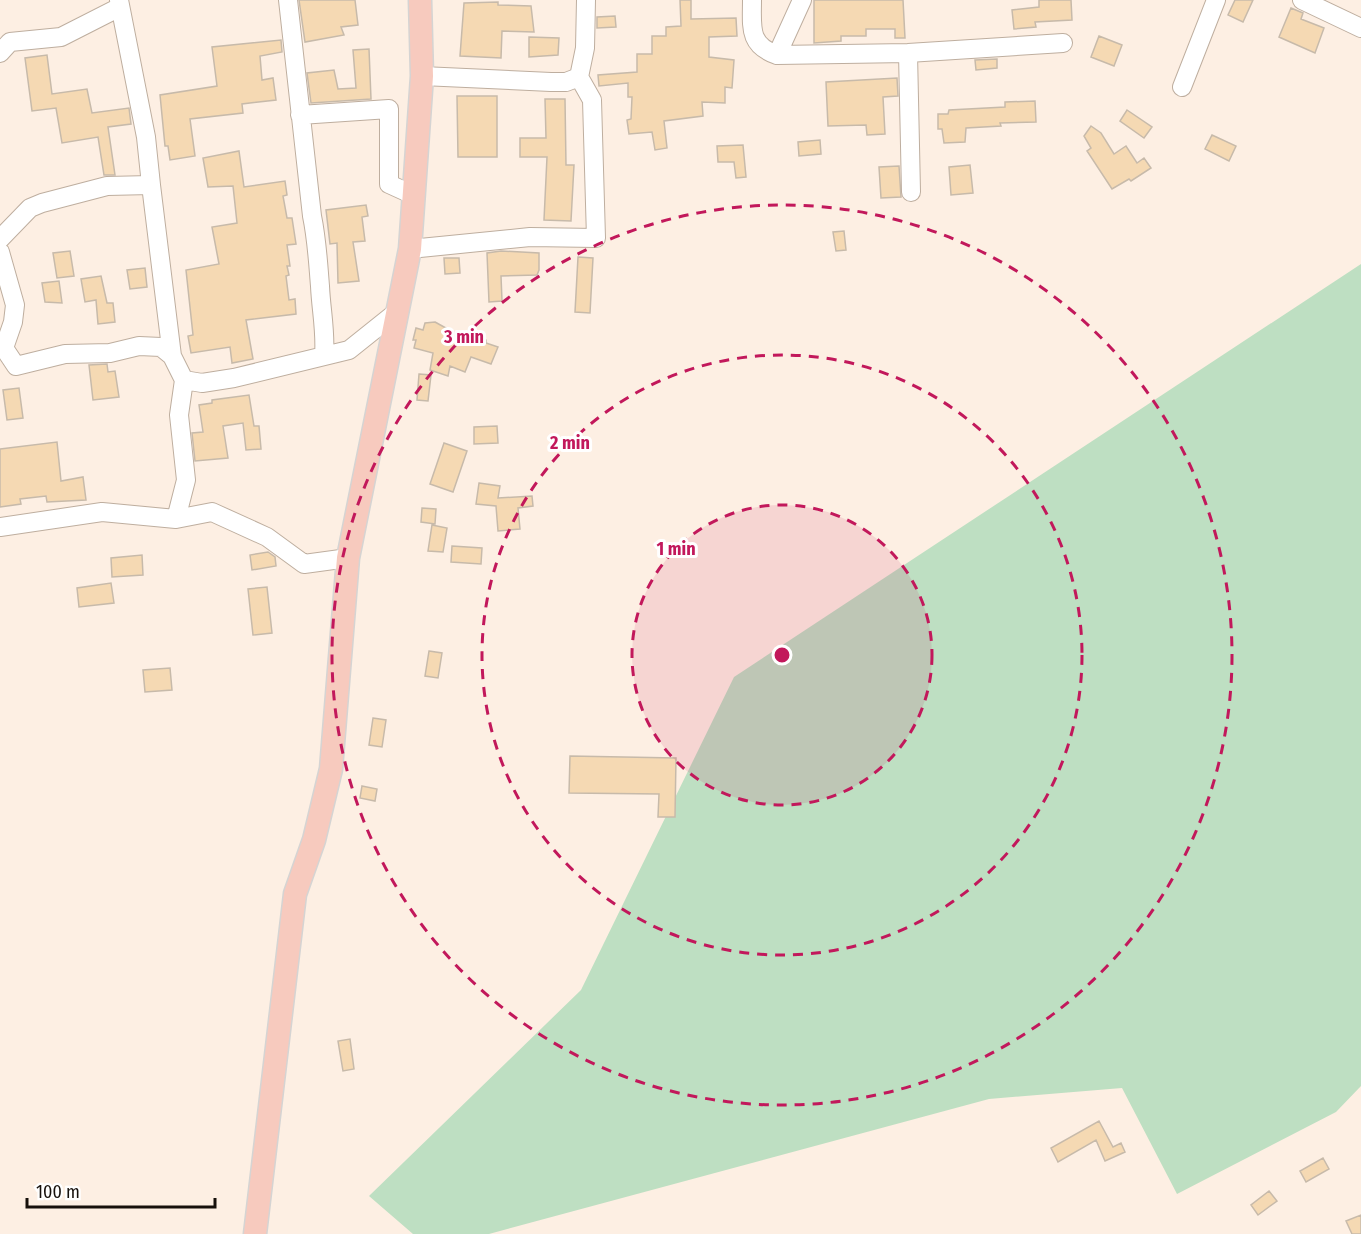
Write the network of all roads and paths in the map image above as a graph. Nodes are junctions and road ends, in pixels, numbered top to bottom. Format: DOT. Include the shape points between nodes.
graph roads {
  1 [pos="288,0"];
  2 [pos="420,0"];
  3 [pos="586,0"];
  4 [pos="752,0"];
  5 [pos="801,0"];
  6 [pos="1216,0"];
  7 [pos="1302,0"];
  8 [pos="119,3"];
  9 [pos="1361,28"];
  10 [pos="1064,43"];
  11 [pos="0,53"];
  12 [pos="908,53"];
  13 [pos="777,55"];
  14 [pos="422,76"];
  15 [pos="579,77"];
  16 [pos="1182,87"];
  17 [pos="300,115"];
  18 [pos="151,185"];
  19 [pos="912,192"];
  20 [pos="411,194"];
  21 [pos="0,239"];
  22 [pos="410,249"];
  23 [pos="0,252"];
  24 [pos="399,309"];
  25 [pos="325,347"];
  26 [pos="172,356"];
  27 [pos="184,380"];
  28 [pos="176,519"];
  29 [pos="0,527"];
  30 [pos="348,558"];
  31 [pos="255,1234"];
  1 -- 17 [label="street"];
  2 -- 14 [label="main road"];
  3 -- 15 [label="street" via="585,48"];
  4 -- 13 [label="street" via="755,40 764,50"];
  5 -- 13 [label="street"];
  6 -- 16 [label="street"];
  7 -- 9 [label="street"];
  8 -- 11 [label="street" via="61,37 10,42"];
  8 -- 18 [label="street" via="150,158"];
  10 -- 12 [label="street"];
  12 -- 13 [label="street"];
  12 -- 19 [label="street"];
  14 -- 15 [label="street" via="550,82"];
  14 -- 20 [label="main road"];
  15 -- 22 [label="street" via="592,100 596,238 530,237"];
  17 -- 20 [label="street" via="389,108 389,184"];
  17 -- 25 [label="street" via="318,244"];
  18 -- 21 [label="street" via="107,186 42,203 30,208"];
  18 -- 26 [label="street"];
  20 -- 22 [label="main road"];
  22 -- 24 [label="main road"];
  23 -- 26 [label="street" via="15,305 4,348 14,365 65,354 110,353 139,346 161,347"];
  24 -- 25 [label="street" via="349,350"];
  24 -- 30 [label="main road"];
  25 -- 27 [label="street" via="234,378 202,383"];
  26 -- 27 [label="street"];
  27 -- 28 [label="street" via="179,415 186,480"];
  28 -- 29 [label="street" via="102,512"];
  28 -- 30 [label="street" via="215,512 267,537 304,564"];
  30 -- 31 [label="main road" via="331,769 314,840 295,894"];
}
